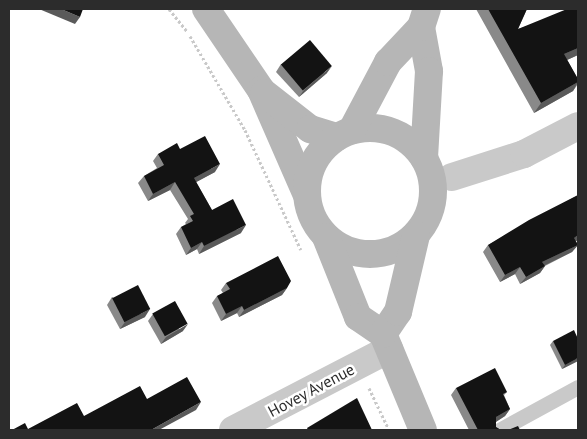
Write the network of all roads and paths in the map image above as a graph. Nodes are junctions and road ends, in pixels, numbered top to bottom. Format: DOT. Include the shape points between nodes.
graph roads {
  1 [pos="170,9"];
  2 [pos="206,9"];
  3 [pos="424,18"];
  4 [pos="261,90"];
  5 [pos="578,126"];
  6 [pos="345,133"];
  7 [pos="424,158"];
  8 [pos="452,177"];
  9 [pos="306,193"];
  10 [pos="416,235"];
  11 [pos="326,237"];
  12 [pos="303,253"];
  13 [pos="386,341"];
  14 [pos="358,365"];
  15 [pos="578,387"];
  16 [pos="234,430"];
  17 [pos="390,430"];
  18 [pos="423,430"];
  19 [pos="499,430"];
  1 -- 12 [label="path" via="241,122"];
  2 -- 4 [label="main road"];
  3 -- 6 [label="main road" via="388,62"];
  3 -- 7 [label="main road" via="429,71"];
  4 -- 6 [label="main road" via="310,129"];
  4 -- 9 [label="main road"];
  5 -- 8 [label="street" via="524,154"];
  6 -- 7 [label="main road" via="385,129 401,135"];
  6 -- 9 [label="main road" via="314,161"];
  7 -- 10 [label="main road" via="431,173 433,198 426,222"];
  9 -- 11 [label="main road" via="309,209"];
  10 -- 11 [label="main road" via="403,246 372,255 355,253"];
  10 -- 13 [label="main road" via="398,312"];
  11 -- 13 [label="main road" via="358,317"];
  13 -- 14 [label="street, Hovey Avenue"];
  13 -- 18 [label="main road"];
  14 -- 16 [label="street, Hovey Avenue"];
  14 -- 17 [label="path"];
  15 -- 19 [label="lane"];
}
